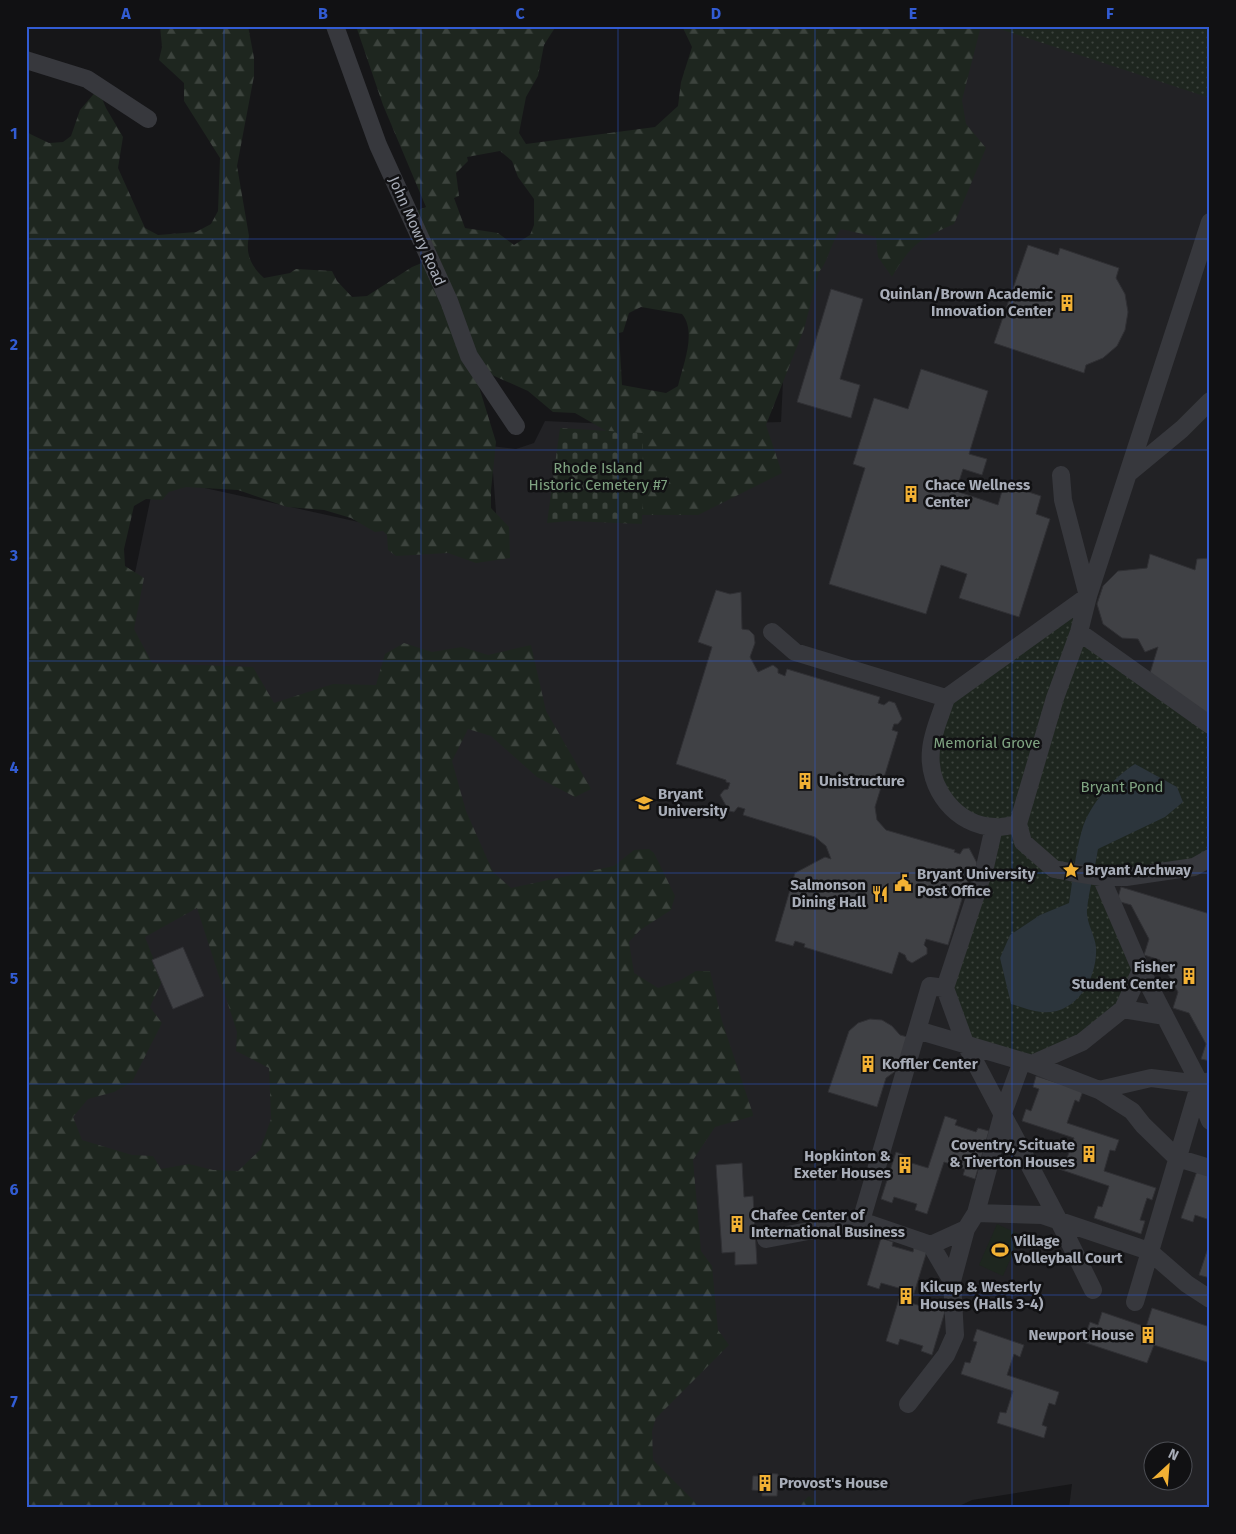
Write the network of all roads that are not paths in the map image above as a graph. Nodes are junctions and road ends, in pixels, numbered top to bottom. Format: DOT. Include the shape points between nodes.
graph roads {
  1 [pos="335,26"];
  2 [pos="26,60"];
  3 [pos="148,120"];
  4 [pos="1210,222"];
  5 [pos="1210,401"];
  6 [pos="516,426"];
  7 [pos="1130,472"];
  8 [pos="1061,474"];
  9 [pos="1088,596"];
  10 [pos="772,632"];
  11 [pos="1080,632"];
  12 [pos="946,698"];
  13 [pos="1210,725"];
  14 [pos="1018,824"];
  15 [pos="994,827"];
  16 [pos="1210,858"];
  17 [pos="1101,876"];
  18 [pos="1141,970"];
  19 [pos="945,988"];
  20 [pos="1123,1009"];
  21 [pos="1165,1016"];
  22 [pos="917,1030"];
  23 [pos="965,1043"];
  24 [pos="1027,1062"];
  25 [pos="1205,1082"];
  26 [pos="1099,1090"];
  27 [pos="1004,1113"];
  28 [pos="1210,1121"];
  29 [pos="1177,1158"];
  30 [pos="1210,1168"];
  31 [pos="976,1213"];
  32 [pos="861,1221"];
  33 [pos="1060,1223"];
  34 [pos="966,1229"];
  35 [pos="766,1239"];
  36 [pos="931,1245"];
  37 [pos="1149,1251"];
  38 [pos="952,1281"];
  39 [pos="1093,1290"];
  40 [pos="1210,1299"];
  41 [pos="1135,1302"];
  42 [pos="908,1404"];
  1 -- 6 [label="street, John Mowry Road" via="378,144 469,356"];
  2 -- 3 [label="street" via="87,79"];
  4 -- 7 [label="street"];
  5 -- 7 [label="street"];
  7 -- 9 [label="street"];
  8 -- 9 [label="street" via="1063,500"];
  9 -- 11 [label="street"];
  9 -- 12 [label="street"];
  10 -- 12 [label="street" via="795,652"];
  11 -- 13 [label="street"];
  11 -- 14 [label="street" via="1055,698"];
  12 -- 15 [label="street" via="930,750 931,772 943,800 964,819"];
  14 -- 15 [label="street"];
  14 -- 17 [label="street" via="1023,842 1054,869"];
  15 -- 19 [label="street" via="985,867"];
  16 -- 17 [label="street" via="1194,868 1126,877"];
  17 -- 18 [label="street"];
  18 -- 20 [label="street"];
  18 -- 21 [label="street"];
  19 -- 22 [label="street" via="930,986"];
  19 -- 23 [label="street"];
  20 -- 21 [label="street"];
  20 -- 24 [label="street" via="1082,1042"];
  21 -- 25 [label="street"];
  22 -- 23 [label="street"];
  22 -- 32 [label="street"];
  23 -- 24 [label="street"];
  23 -- 27 [label="street"];
  24 -- 26 [label="street"];
  24 -- 27 [label="street"];
  25 -- 26 [label="street" via="1151,1078"];
  25 -- 28 [label="street" via="1202,1101"];
  25 -- 29 [label="street"];
  26 -- 29 [label="street" via="1132,1111"];
  27 -- 31 [label="street"];
  27 -- 33 [label="street"];
  29 -- 30 [label="street"];
  29 -- 37 [label="street"];
  31 -- 33 [label="street" via="1042,1215"];
  31 -- 34 [label="street"];
  32 -- 35 [label="street"];
  32 -- 36 [label="street"];
  33 -- 37 [label="street"];
  33 -- 39 [label="street"];
  34 -- 36 [label="street"];
  34 -- 38 [label="street"];
  36 -- 38 [label="street"];
  37 -- 40 [label="street"];
  37 -- 41 [label="street"];
  38 -- 42 [label="street" via="955,1335 946,1355"];
}
